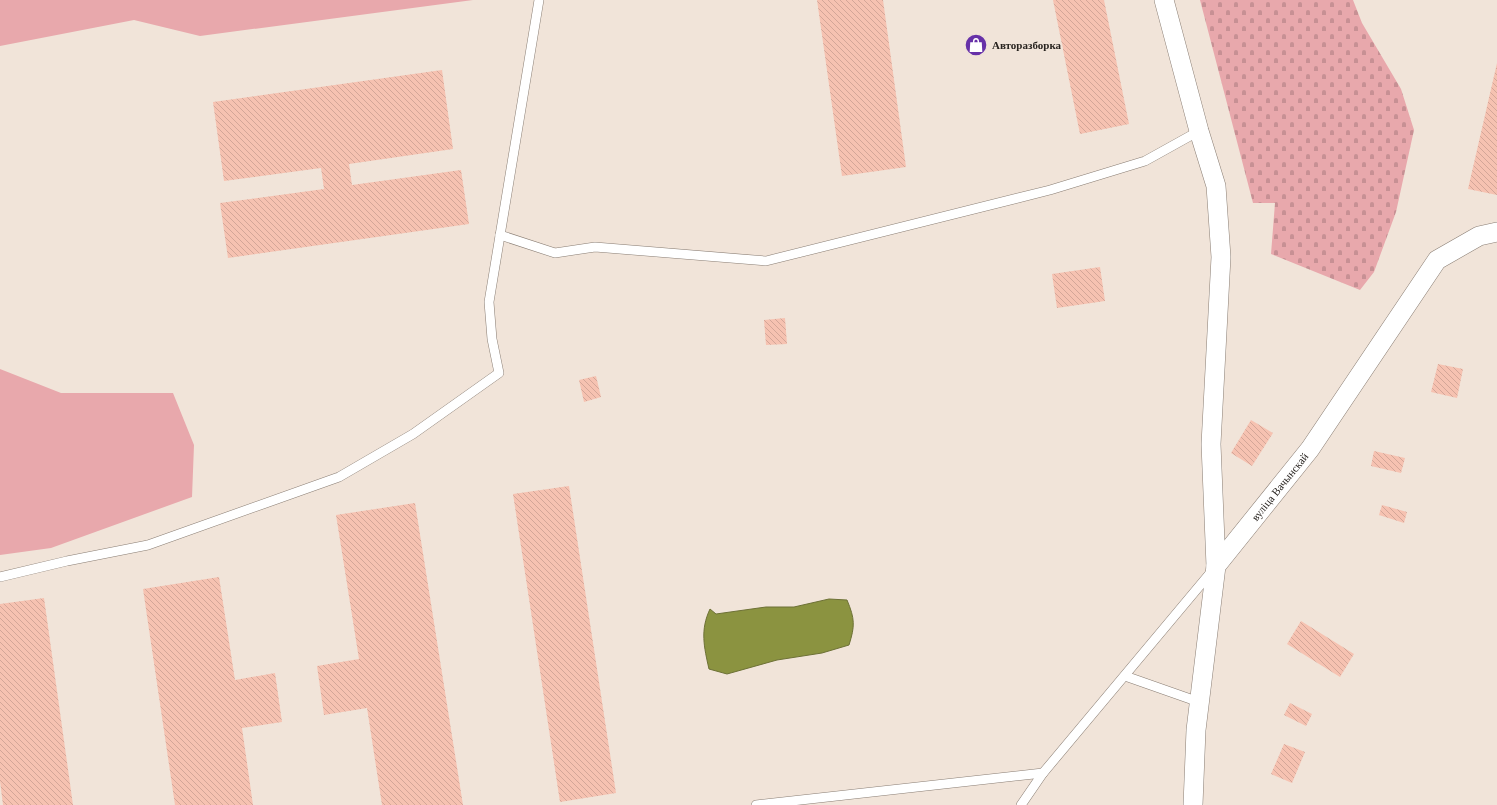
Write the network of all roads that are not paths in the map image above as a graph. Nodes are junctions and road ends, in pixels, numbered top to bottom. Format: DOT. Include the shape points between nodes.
graph roads {
  1 [pos="539,0"];
  2 [pos="1164,0"];
  3 [pos="1199,131"];
  4 [pos="1497,232"];
  5 [pos="500,235"];
  6 [pos="1216,566"];
  7 [pos="0,577"];
  8 [pos="1125,676"];
  9 [pos="1200,702"];
  10 [pos="1043,773"];
  11 [pos="756,805"];
  12 [pos="1021,805"];
  13 [pos="1193,805"];
  1 -- 5 [label="lane"];
  2 -- 3 [label="street"];
  3 -- 5 [label="lane" via="1145,161 1050,190 766,261 595,247 555,252"];
  3 -- 6 [label="street" via="1216,186 1221,257 1210,444"];
  4 -- 6 [label="street, вуліца Вачынскай" via="1479,236 1437,260 1310,449"];
  5 -- 7 [label="lane" via="489,302 492,338 499,373 413,434 339,477 148,545"];
  6 -- 8 [label="lane"];
  6 -- 9 [label="street"];
  8 -- 9 [label="lane"];
  8 -- 10 [label="lane"];
  9 -- 13 [label="street"];
  10 -- 11 [label="lane"];
  10 -- 12 [label="lane"];
}
